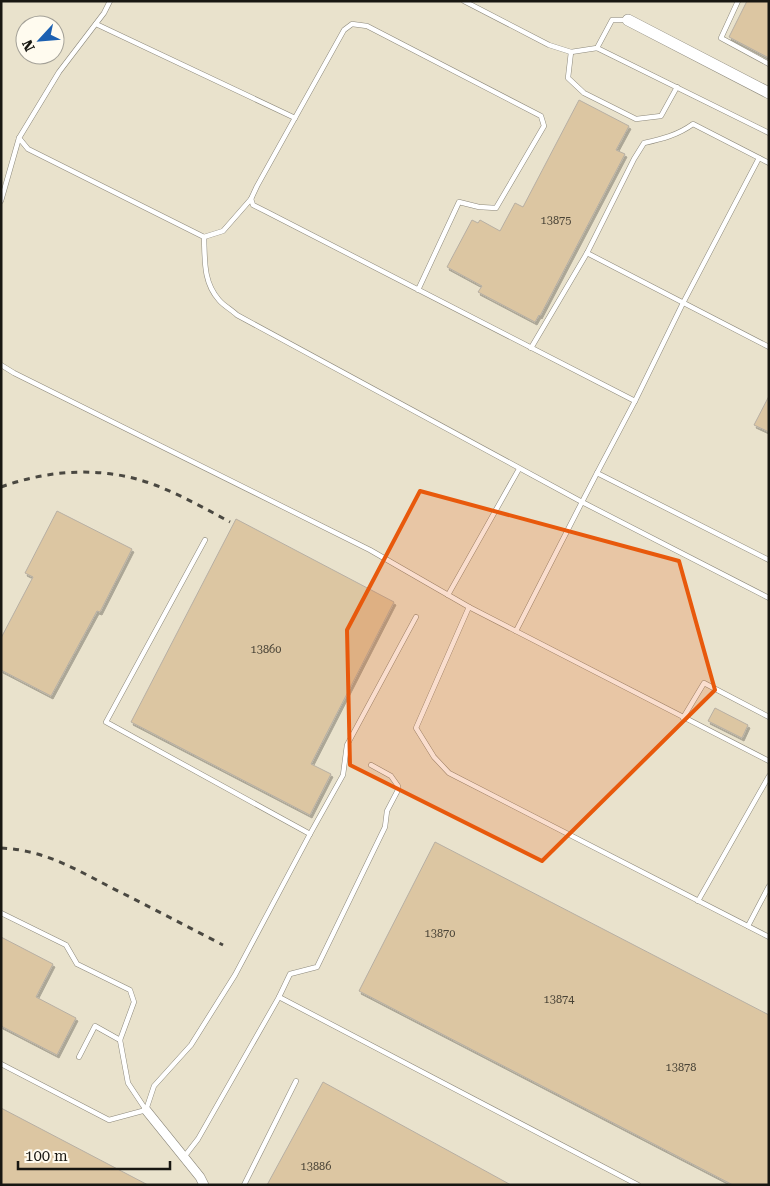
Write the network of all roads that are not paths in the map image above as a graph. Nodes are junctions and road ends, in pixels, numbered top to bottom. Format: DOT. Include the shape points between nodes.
graph roads {
  1 [pos="110,1"];
  2 [pos="464,1"];
  3 [pos="738,1"];
  4 [pos="628,20"];
  5 [pos="96,24"];
  6 [pos="597,48"];
  7 [pos="572,52"];
  8 [pos="769,64"];
  9 [pos="677,87"];
  10 [pos="769,94"];
  11 [pos="295,118"];
  12 [pos="769,133"];
  13 [pos="19,138"];
  14 [pos="759,158"];
  15 [pos="769,163"];
  16 [pos="251,199"];
  17 [pos="1,200"];
  18 [pos="204,237"];
  19 [pos="587,253"];
  20 [pos="418,290"];
  21 [pos="683,303"];
  22 [pos="769,347"];
  23 [pos="531,348"];
  24 [pos="1,365"];
  25 [pos="635,401"];
  26 [pos="518,469"];
  27 [pos="597,474"];
  28 [pos="582,502"];
  29 [pos="205,540"];
  30 [pos="769,560"];
  31 [pos="448,595"];
  32 [pos="769,598"];
  33 [pos="469,607"];
  34 [pos="416,617"];
  35 [pos="516,631"];
  36 [pos="769,717"];
  37 [pos="683,718"];
  38 [pos="769,761"];
  39 [pos="371,765"];
  40 [pos="769,776"];
  41 [pos="310,834"];
  42 [pos="769,886"];
  43 [pos="698,901"];
  44 [pos="1,913"];
  45 [pos="748,926"];
  46 [pos="769,937"];
  47 [pos="279,997"];
  48 [pos="120,1040"];
  49 [pos="80,1057"];
  50 [pos="1,1064"];
  51 [pos="296,1081"];
  52 [pos="146,1110"];
  53 [pos="184,1157"];
  54 [pos="204,1185"];
  55 [pos="244,1185"];
  56 [pos="638,1185"];
  1 -- 5 [label="lane"];
  2 -- 7 [label="lane" via="549,45"];
  3 -- 8 [label="lane" via="721,38"];
  4 -- 6 [label="lane" via="612,20"];
  4 -- 10 [label="street"];
  5 -- 11 [label="lane"];
  5 -- 13 [label="lane" via="60,72"];
  6 -- 7 [label="lane"];
  6 -- 9 [label="lane"];
  7 -- 9 [label="lane" via="568,78 584,94 636,119 661,116"];
  9 -- 12 [label="lane"];
  11 -- 16 [label="lane"];
  11 -- 20 [label="lane" via="344,30 352,24 366,26 541,116 544,126 496,208 459,202"];
  13 -- 17 [label="lane"];
  13 -- 18 [label="lane" via="28,149"];
  14 -- 15 [label="lane"];
  14 -- 19 [label="lane" via="693,124 666,138 644,143"];
  14 -- 21 [label="lane"];
  16 -- 18 [label="lane" via="223,231"];
  16 -- 20 [label="lane" via="254,205"];
  18 -- 26 [label="lane" via="208,283 219,301 238,315"];
  19 -- 21 [label="lane"];
  19 -- 23 [label="lane"];
  20 -- 23 [label="lane"];
  21 -- 22 [label="lane"];
  21 -- 25 [label="lane"];
  23 -- 25 [label="lane"];
  24 -- 31 [label="lane" via="370,550"];
  25 -- 27 [label="lane"];
  26 -- 28 [label="lane"];
  26 -- 31 [label="lane"];
  27 -- 28 [label="lane"];
  27 -- 30 [label="lane"];
  28 -- 32 [label="lane"];
  28 -- 35 [label="lane"];
  29 -- 41 [label="lane" via="106,722"];
  31 -- 33 [label="lane"];
  33 -- 35 [label="lane"];
  33 -- 43 [label="lane" via="416,728 434,757 449,773"];
  34 -- 41 [label="lane" via="347,745 343,775"];
  35 -- 37 [label="lane"];
  36 -- 37 [label="lane" via="704,683"];
  37 -- 38 [label="lane"];
  39 -- 47 [label="lane" via="391,776 398,786 387,811 385,827 318,967 290,974"];
  40 -- 43 [label="lane"];
  41 -- 52 [label="lane" via="235,975 191,1045 154,1086"];
  42 -- 45 [label="lane"];
  43 -- 45 [label="lane"];
  44 -- 48 [label="lane" via="66,945 77,964 130,990 134,1002"];
  45 -- 46 [label="lane"];
  47 -- 53 [label="lane" via="198,1140"];
  47 -- 56 [label="lane"];
  48 -- 49 [label="lane" via="95,1026"];
  48 -- 52 [label="lane" via="128,1083"];
  50 -- 52 [label="lane" via="109,1120"];
  51 -- 55 [label="lane"];
  52 -- 53 [label="street"];
  53 -- 54 [label="street"];
}
